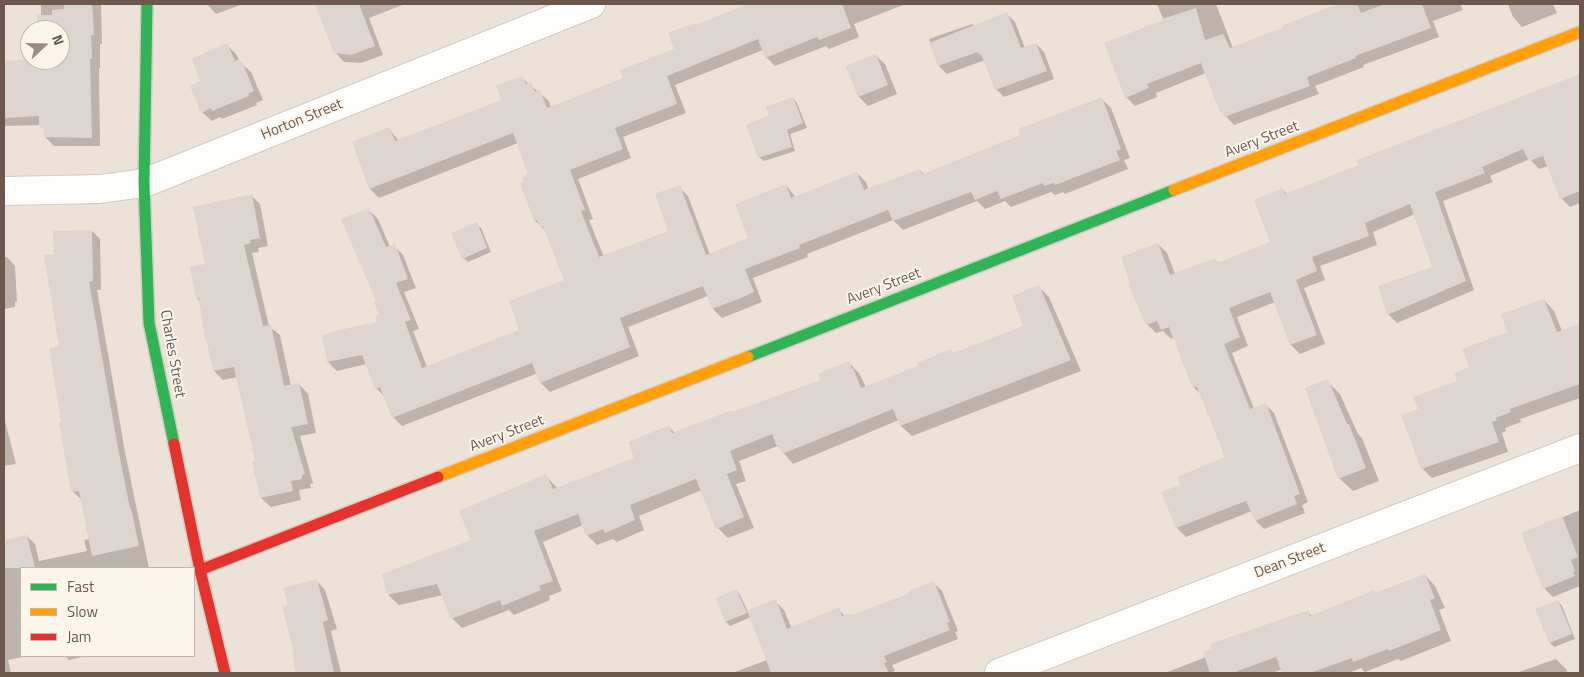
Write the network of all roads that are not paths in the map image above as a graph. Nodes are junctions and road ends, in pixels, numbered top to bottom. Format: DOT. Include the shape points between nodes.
graph roads {
  1 [pos="147,4"];
  2 [pos="592,4"];
  3 [pos="1580,32"];
  4 [pos="144,183"];
  5 [pos="4,191"];
  6 [pos="1580,448"];
  7 [pos="200,570"];
  8 [pos="225,673"];
  9 [pos="999,673"];
  1 -- 4 [label="street, Charles Street"];
  2 -- 4 [label="street, Horton Street"];
  3 -- 7 [label="street, Avery Street"];
  4 -- 5 [label="street, Horton Street" via="100,189"];
  4 -- 7 [label="street, Charles Street" via="149,323"];
  6 -- 9 [label="street, Dean Street"];
  7 -- 8 [label="street, Charles Street"];
}
